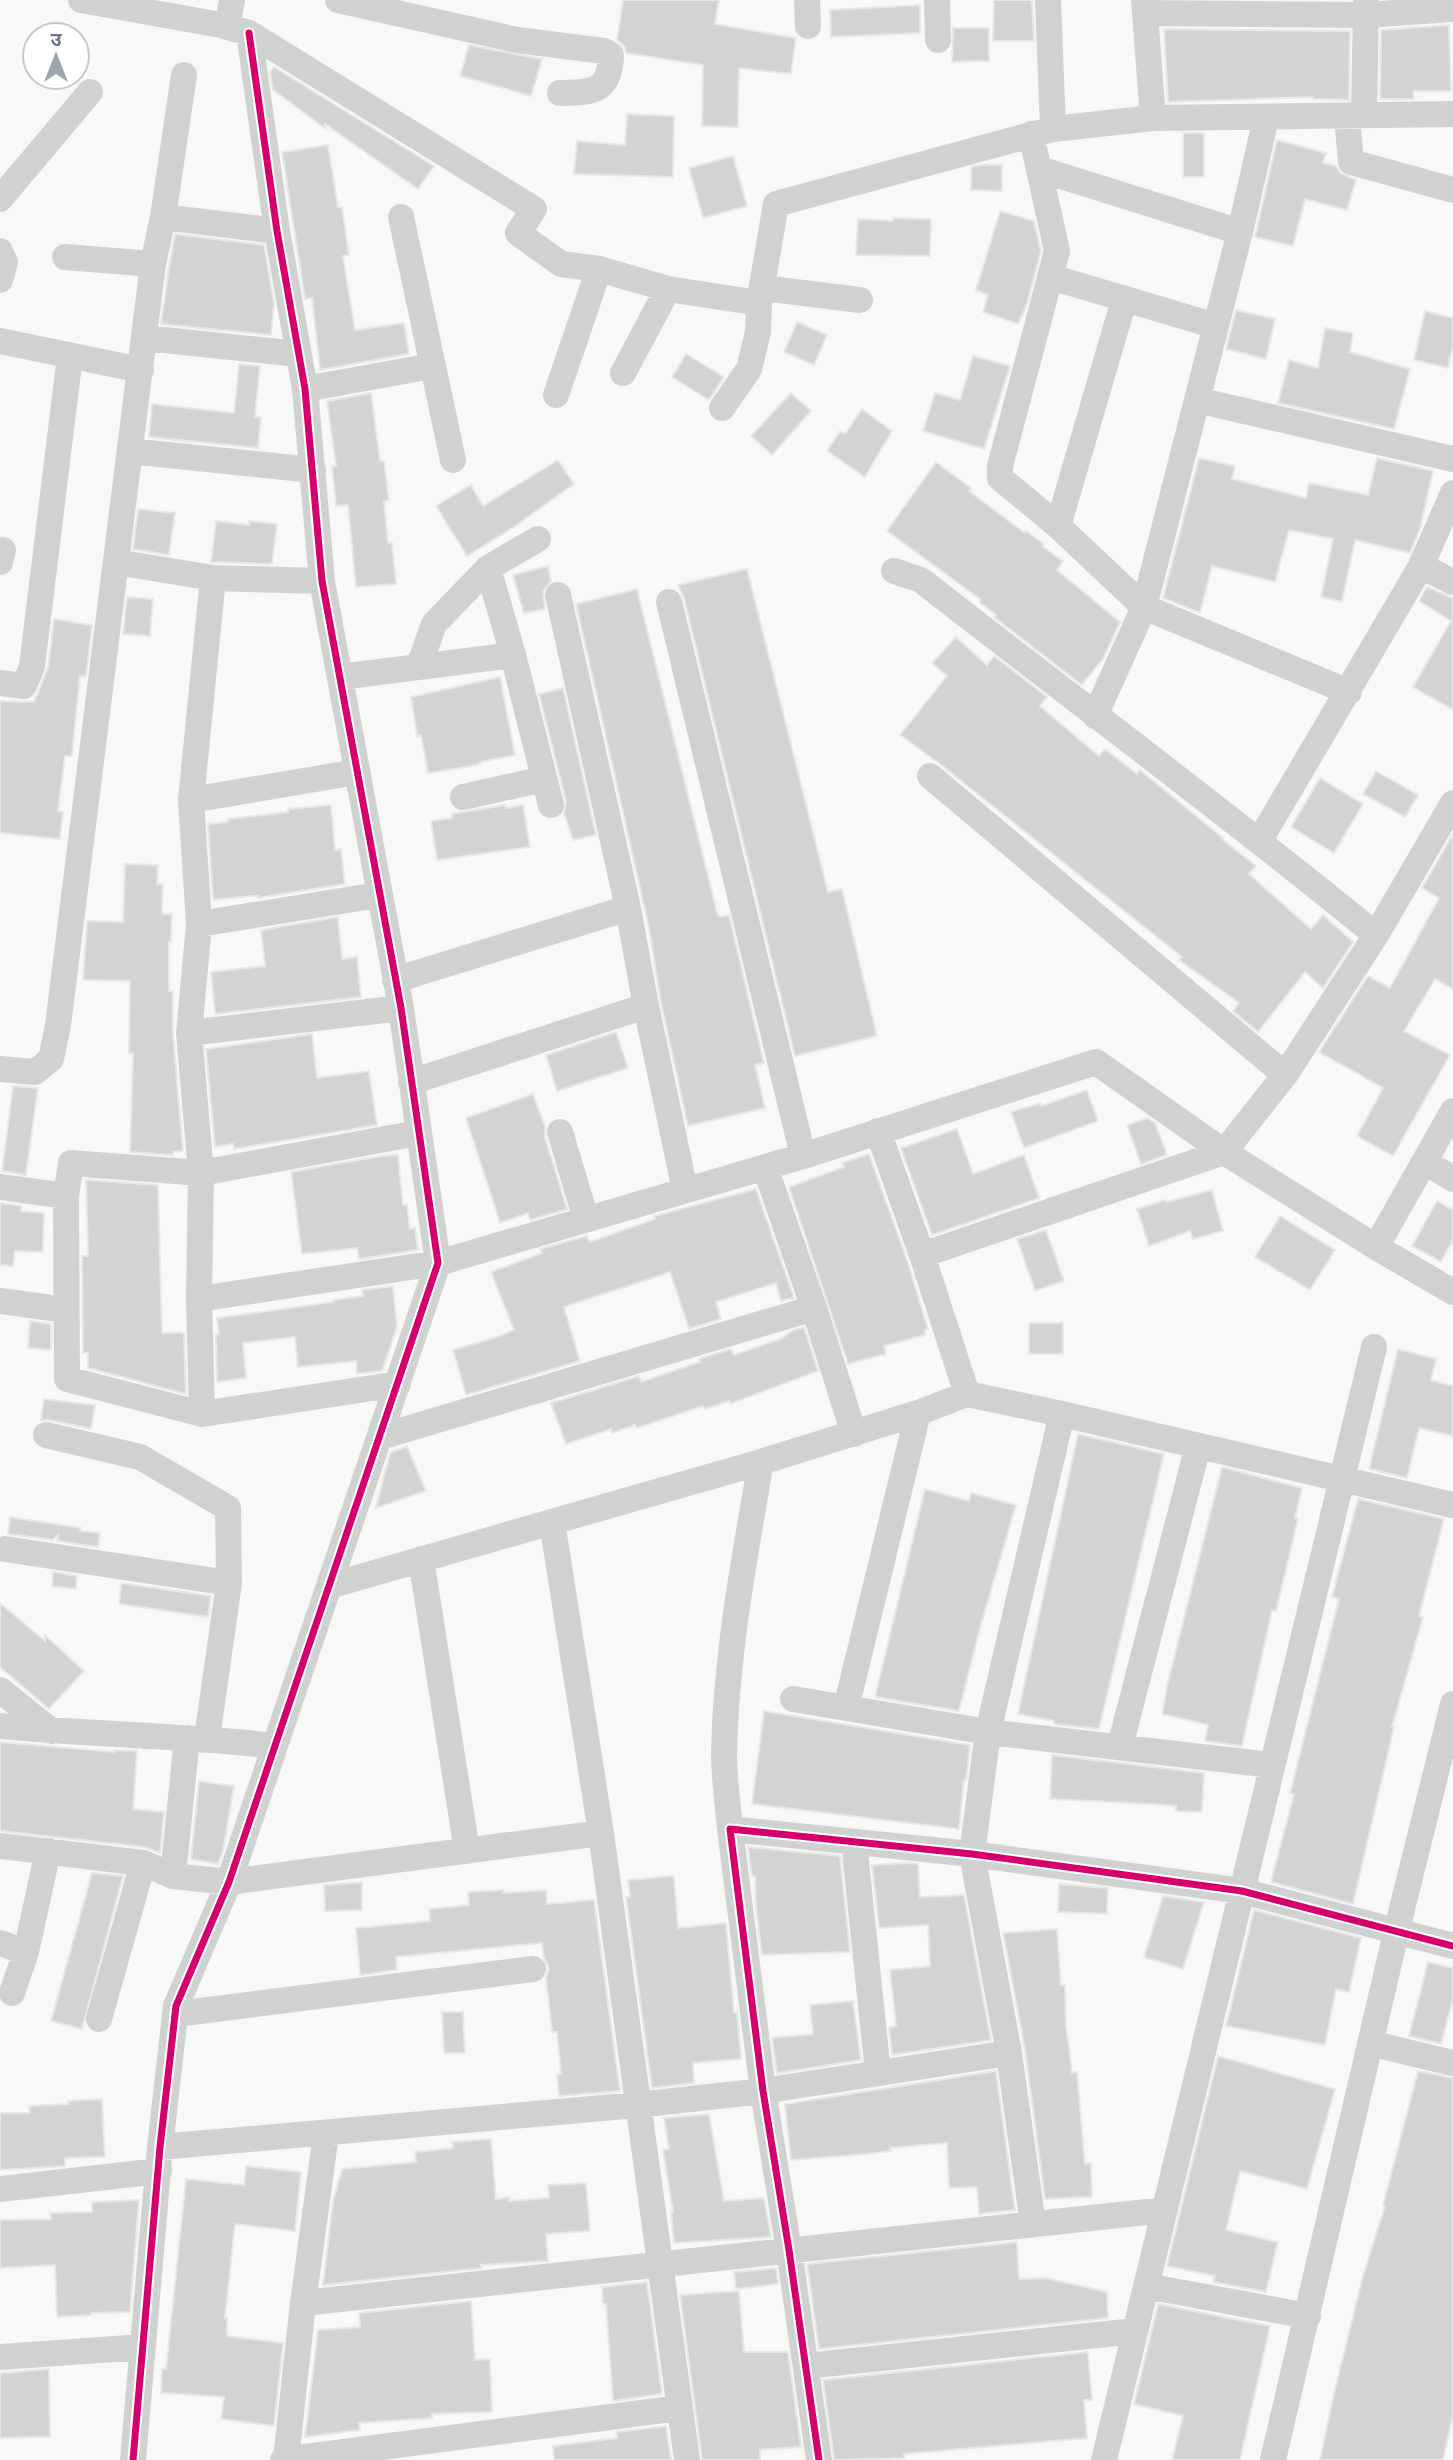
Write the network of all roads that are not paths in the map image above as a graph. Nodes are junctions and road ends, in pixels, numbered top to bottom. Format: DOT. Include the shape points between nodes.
graph roads {
  1 [pos="81,0"];
  2 [pos="232,0"];
  3 [pos="338,0"];
  4 [pos="807,0"];
  5 [pos="937,0"];
  6 [pos="1048,0"];
  7 [pos="1144,7"];
  8 [pos="1366,7"];
  9 [pos="1268,8"];
  10 [pos="1453,9"];
  11 [pos="808,26"];
  12 [pos="238,30"];
  13 [pos="938,40"];
  14 [pos="184,75"];
  15 [pos="90,92"];
  16 [pos="560,93"];
  17 [pos="1453,114"];
  18 [pos="1355,116"];
  19 [pos="1153,118"];
  20 [pos="1265,118"];
  21 [pos="1042,131"];
  22 [pos="1039,169"];
  23 [pos="1453,190"];
  24 [pos="0,199"];
  25 [pos="401,216"];
  26 [pos="163,218"];
  27 [pos="277,231"];
  28 [pos="1240,232"];
  29 [pos="0,251"];
  30 [pos="65,257"];
  31 [pos="153,264"];
  32 [pos="599,269"];
  33 [pos="1051,277"];
  34 [pos="0,280"];
  35 [pos="668,289"];
  36 [pos="761,295"];
  37 [pos="860,300"];
  38 [pos="1124,300"];
  39 [pos="1216,326"];
  40 [pos="145,338"];
  41 [pos="0,341"];
  42 [pos="298,354"];
  43 [pos="70,356"];
  44 [pos="432,366"];
  45 [pos="141,370"];
  46 [pos="623,373"];
  47 [pos="304,389"];
  48 [pos="556,395"];
  49 [pos="1197,400"];
  50 [pos="722,408"];
  51 [pos="130,450"];
  52 [pos="1453,459"];
  53 [pos="453,460"];
  54 [pos="313,470"];
  55 [pos="1453,493"];
  56 [pos="1058,526"];
  57 [pos="538,539"];
  58 [pos="116,562"];
  59 [pos="1421,566"];
  60 [pos="488,568"];
  61 [pos="894,571"];
  62 [pos="213,578"];
  63 [pos="323,581"];
  64 [pos="1453,582"];
  65 [pos="558,595"];
  66 [pos="669,602"];
  67 [pos="1144,607"];
  68 [pos="513,655"];
  69 [pos="419,666"];
  70 [pos="340,677"];
  71 [pos="0,683"];
  72 [pos="1349,692"];
  73 [pos="1095,716"];
  74 [pos="357,772"];
  75 [pos="930,776"];
  76 [pos="544,779"];
  77 [pos="463,797"];
  78 [pos="191,800"];
  79 [pos="1453,803"];
  80 [pos="551,805"];
  81 [pos="1260,840"];
  82 [pos="378,895"];
  83 [pos="628,908"];
  84 [pos="199,924"];
  85 [pos="1376,935"];
  86 [pos="395,980"];
  87 [pos="646,1006"];
  88 [pos="401,1008"];
  89 [pos="189,1033"];
  90 [pos="0,1069"];
  91 [pos="1285,1075"];
  92 [pos="411,1082"];
  93 [pos="1453,1111"];
  94 [pos="878,1131"];
  95 [pos="560,1132"];
  96 [pos="418,1133"];
  97 [pos="1224,1152"];
  98 [pos="803,1156"];
  99 [pos="1425,1162"];
  100 [pos="765,1167"];
  101 [pos="201,1173"];
  102 [pos="1453,1179"];
  103 [pos="0,1187"];
  104 [pos="685,1189"];
  105 [pos="65,1196"];
  106 [pos="586,1219"];
  107 [pos="1376,1247"];
  108 [pos="922,1255"];
  109 [pos="438,1263"];
  110 [pos="1453,1292"];
  111 [pos="199,1300"];
  112 [pos="0,1301"];
  113 [pos="814,1308"];
  114 [pos="66,1310"];
  115 [pos="1374,1347"];
  116 [pos="398,1384"];
  117 [pos="967,1394"];
  118 [pos="918,1413"];
  119 [pos="202,1414"];
  120 [pos="1062,1414"];
  121 [pos="46,1434"];
  122 [pos="853,1434"];
  123 [pos="380,1437"];
  124 [pos="1198,1447"];
  125 [pos="761,1462"];
  126 [pos="1341,1479"];
  127 [pos="1453,1505"];
  128 [pos="552,1522"];
  129 [pos="5,1549"];
  130 [pos="421,1559"];
  131 [pos="229,1583"];
  132 [pos="329,1586"];
  133 [pos="0,1690"];
  134 [pos="793,1699"];
  135 [pos="1453,1704"];
  136 [pos="846,1708"];
  137 [pos="0,1726"];
  138 [pos="51,1731"];
  139 [pos="988,1732"];
  140 [pos="197,1738"];
  141 [pos="275,1746"];
  142 [pos="1120,1746"];
  143 [pos="1272,1765"];
  144 [pos="730,1829"];
  145 [pos="601,1833"];
  146 [pos="854,1842"];
  147 [pos="0,1846"];
  148 [pos="48,1851"];
  149 [pos="467,1851"];
  150 [pos="972,1854"];
  151 [pos="144,1863"];
  152 [pos="173,1877"];
  153 [pos="229,1882"];
  154 [pos="1242,1891"];
  155 [pos="1396,1933"];
  156 [pos="0,1942"];
  157 [pos="1453,1947"];
  158 [pos="26,1951"];
  159 [pos="533,1969"];
  160 [pos="12,1993"];
  161 [pos="176,2014"];
  162 [pos="99,2019"];
  163 [pos="1370,2043"];
  164 [pos="1009,2053"];
  165 [pos="1453,2063"];
  166 [pos="878,2073"];
  167 [pos="763,2091"];
  168 [pos="637,2105"];
  169 [pos="326,2134"];
  170 [pos="160,2159"];
  171 [pos="0,2189"];
  172 [pos="1165,2210"];
  173 [pos="1033,2224"];
  174 [pos="789,2250"];
  175 [pos="659,2264"];
  176 [pos="1146,2286"];
  177 [pos="303,2303"];
  178 [pos="1308,2316"];
  179 [pos="1135,2331"];
  180 [pos="144,2347"];
  181 [pos="0,2357"];
  182 [pos="806,2367"];
  183 [pos="679,2408"];
  184 [pos="133,2460"];
  185 [pos="285,2460"];
  186 [pos="687,2460"];
  187 [pos="819,2460"];
  188 [pos="1104,2460"];
  189 [pos="1273,2460"];
  1 -- 12 [label="street"];
  2 -- 12 [label="street"];
  3 -- 16 [label="street" via="517,40 611,55 606,82 597,89"];
  4 -- 11 [label="street"];
  5 -- 13 [label="street"];
  6 -- 21 [label="street"];
  7 -- 9 [label="street"];
  7 -- 19 [label="street"];
  8 -- 9 [label="street"];
  8 -- 10 [label="street"];
  8 -- 18 [label="street"];
  12 -- 27 [label="street"];
  12 -- 32 [label="street" via="534,209 518,233 561,264"];
  14 -- 26 [label="street"];
  15 -- 24 [label="street"];
  17 -- 18 [label="street"];
  18 -- 20 [label="street"];
  18 -- 23 [label="street" via="1351,162"];
  19 -- 20 [label="street"];
  19 -- 21 [label="street"];
  20 -- 28 [label="street"];
  21 -- 22 [label="street"];
  21 -- 36 [label="street" via="776,204"];
  22 -- 28 [label="street"];
  22 -- 33 [label="street" via="1057,251"];
  25 -- 44 [label="street"];
  26 -- 27 [label="street"];
  26 -- 31 [label="street"];
  27 -- 42 [label="street"];
  28 -- 39 [label="street"];
  29 -- 34 [label="street" via="5,262"];
  30 -- 31 [label="street"];
  31 -- 40 [label="street"];
  32 -- 35 [label="street"];
  32 -- 48 [label="street"];
  33 -- 38 [label="street"];
  33 -- 56 [label="street" via="1000,478"];
  35 -- 36 [label="street"];
  35 -- 46 [label="street"];
  36 -- 37 [label="street"];
  36 -- 50 [label="street" via="749,369"];
  38 -- 39 [label="street"];
  38 -- 56 [label="street"];
  39 -- 49 [label="street"];
  40 -- 42 [label="street"];
  40 -- 45 [label="street"];
  41 -- 43 [label="street"];
  42 -- 47 [label="street"];
  43 -- 45 [label="street"];
  43 -- 71 [label="street" via="32,666 24,686"];
  44 -- 47 [label="street"];
  44 -- 53 [label="street"];
  45 -- 51 [label="street"];
  47 -- 54 [label="street"];
  49 -- 52 [label="street"];
  49 -- 67 [label="street"];
  51 -- 54 [label="street"];
  51 -- 58 [label="street"];
  54 -- 63 [label="street"];
  55 -- 59 [label="street"];
  56 -- 67 [label="street"];
  57 -- 60 [label="street"];
  58 -- 62 [label="street"];
  58 -- 90 [label="street" via="51,1059 34,1072"];
  59 -- 64 [label="street"];
  59 -- 72 [label="street"];
  60 -- 68 [label="street"];
  60 -- 69 [label="street" via="434,624"];
  61 -- 73 [label="street" via="921,580"];
  62 -- 63 [label="street"];
  62 -- 78 [label="street"];
  63 -- 70 [label="street"];
  65 -- 83 [label="street"];
  66 -- 98 [label="street"];
  67 -- 72 [label="street"];
  67 -- 73 [label="street"];
  68 -- 69 [label="street"];
  68 -- 76 [label="street"];
  69 -- 70 [label="street"];
  70 -- 74 [label="street"];
  72 -- 81 [label="street"];
  73 -- 81 [label="street"];
  74 -- 78 [label="street"];
  74 -- 82 [label="street"];
  75 -- 91 [label="street"];
  76 -- 77 [label="street"];
  76 -- 80 [label="street"];
  78 -- 84 [label="street"];
  79 -- 85 [label="street"];
  81 -- 85 [label="street"];
  82 -- 84 [label="street"];
  82 -- 86 [label="street"];
  83 -- 86 [label="street"];
  83 -- 87 [label="street"];
  84 -- 89 [label="street"];
  85 -- 91 [label="street"];
  86 -- 88 [label="street"];
  87 -- 92 [label="street"];
  87 -- 104 [label="street"];
  88 -- 89 [label="street"];
  88 -- 92 [label="street"];
  89 -- 101 [label="street"];
  91 -- 97 [label="street"];
  92 -- 96 [label="street"];
  93 -- 99 [label="street"];
  94 -- 97 [label="street" via="1096,1062"];
  94 -- 98 [label="street"];
  94 -- 108 [label="street"];
  95 -- 106 [label="street"];
  96 -- 101 [label="street"];
  96 -- 109 [label="street"];
  97 -- 107 [label="street"];
  97 -- 108 [label="street"];
  98 -- 100 [label="street"];
  99 -- 102 [label="street"];
  99 -- 107 [label="street"];
  100 -- 104 [label="street"];
  100 -- 113 [label="street"];
  101 -- 105 [label="street" via="71,1163"];
  101 -- 111 [label="street"];
  103 -- 105 [label="street"];
  104 -- 106 [label="street"];
  105 -- 114 [label="street"];
  106 -- 109 [label="street"];
  107 -- 110 [label="street"];
  108 -- 117 [label="street"];
  109 -- 111 [label="street"];
  109 -- 116 [label="street"];
  111 -- 119 [label="street"];
  112 -- 114 [label="street"];
  113 -- 122 [label="street"];
  113 -- 123 [label="street"];
  114 -- 119 [label="street" via="67,1379"];
  115 -- 126 [label="street"];
  116 -- 119 [label="street"];
  116 -- 123 [label="street"];
  117 -- 118 [label="street"];
  117 -- 120 [label="street"];
  118 -- 122 [label="street"];
  118 -- 136 [label="street"];
  120 -- 124 [label="street"];
  120 -- 139 [label="street"];
  121 -- 131 [label="street" via="140,1457 228,1508"];
  122 -- 125 [label="street"];
  123 -- 132 [label="street"];
  124 -- 126 [label="street"];
  124 -- 142 [label="street"];
  125 -- 128 [label="street"];
  125 -- 144 [label="street" via="728,1675 724,1757"];
  126 -- 127 [label="street"];
  126 -- 143 [label="street"];
  128 -- 130 [label="street"];
  128 -- 145 [label="street"];
  129 -- 131 [label="street"];
  130 -- 132 [label="street"];
  130 -- 149 [label="street"];
  131 -- 140 [label="street"];
  132 -- 141 [label="street"];
  133 -- 138 [label="street"];
  134 -- 136 [label="street"];
  135 -- 155 [label="street"];
  136 -- 139 [label="street"];
  137 -- 138 [label="street"];
  138 -- 140 [label="street"];
  139 -- 142 [label="street"];
  139 -- 150 [label="street"];
  140 -- 141 [label="street"];
  140 -- 152 [label="street"];
  141 -- 153 [label="street"];
  142 -- 143 [label="street"];
  143 -- 154 [label="street"];
  144 -- 146 [label="street"];
  144 -- 167 [label="street"];
  145 -- 149 [label="street"];
  145 -- 168 [label="street"];
  146 -- 150 [label="street"];
  146 -- 166 [label="street"];
  147 -- 148 [label="street"];
  148 -- 151 [label="street"];
  148 -- 158 [label="street"];
  149 -- 153 [label="street"];
  150 -- 154 [label="street"];
  150 -- 164 [label="street"];
  151 -- 152 [label="street"];
  151 -- 162 [label="street"];
  152 -- 153 [label="street"];
  153 -- 161 [label="street"];
  154 -- 155 [label="street"];
  154 -- 172 [label="street"];
  155 -- 157 [label="street"];
  155 -- 163 [label="street"];
  156 -- 158 [label="street"];
  158 -- 160 [label="street"];
  159 -- 161 [label="street"];
  161 -- 170 [label="street"];
  163 -- 165 [label="street"];
  163 -- 178 [label="street"];
  164 -- 166 [label="street"];
  164 -- 173 [label="street"];
  166 -- 167 [label="street"];
  167 -- 168 [label="street"];
  167 -- 174 [label="street"];
  168 -- 169 [label="street"];
  168 -- 175 [label="street"];
  169 -- 170 [label="street"];
  169 -- 177 [label="street"];
  170 -- 171 [label="street"];
  170 -- 180 [label="street"];
  172 -- 173 [label="street"];
  172 -- 176 [label="street"];
  173 -- 174 [label="street"];
  174 -- 175 [label="street"];
  174 -- 182 [label="street"];
  175 -- 177 [label="street"];
  175 -- 183 [label="street"];
  176 -- 178 [label="street"];
  176 -- 179 [label="street"];
  177 -- 185 [label="street"];
  178 -- 189 [label="street"];
  179 -- 182 [label="street"];
  179 -- 188 [label="street"];
  180 -- 181 [label="street"];
  180 -- 184 [label="street"];
  182 -- 187 [label="street"];
  183 -- 185 [label="street"];
  183 -- 186 [label="street"];
}
